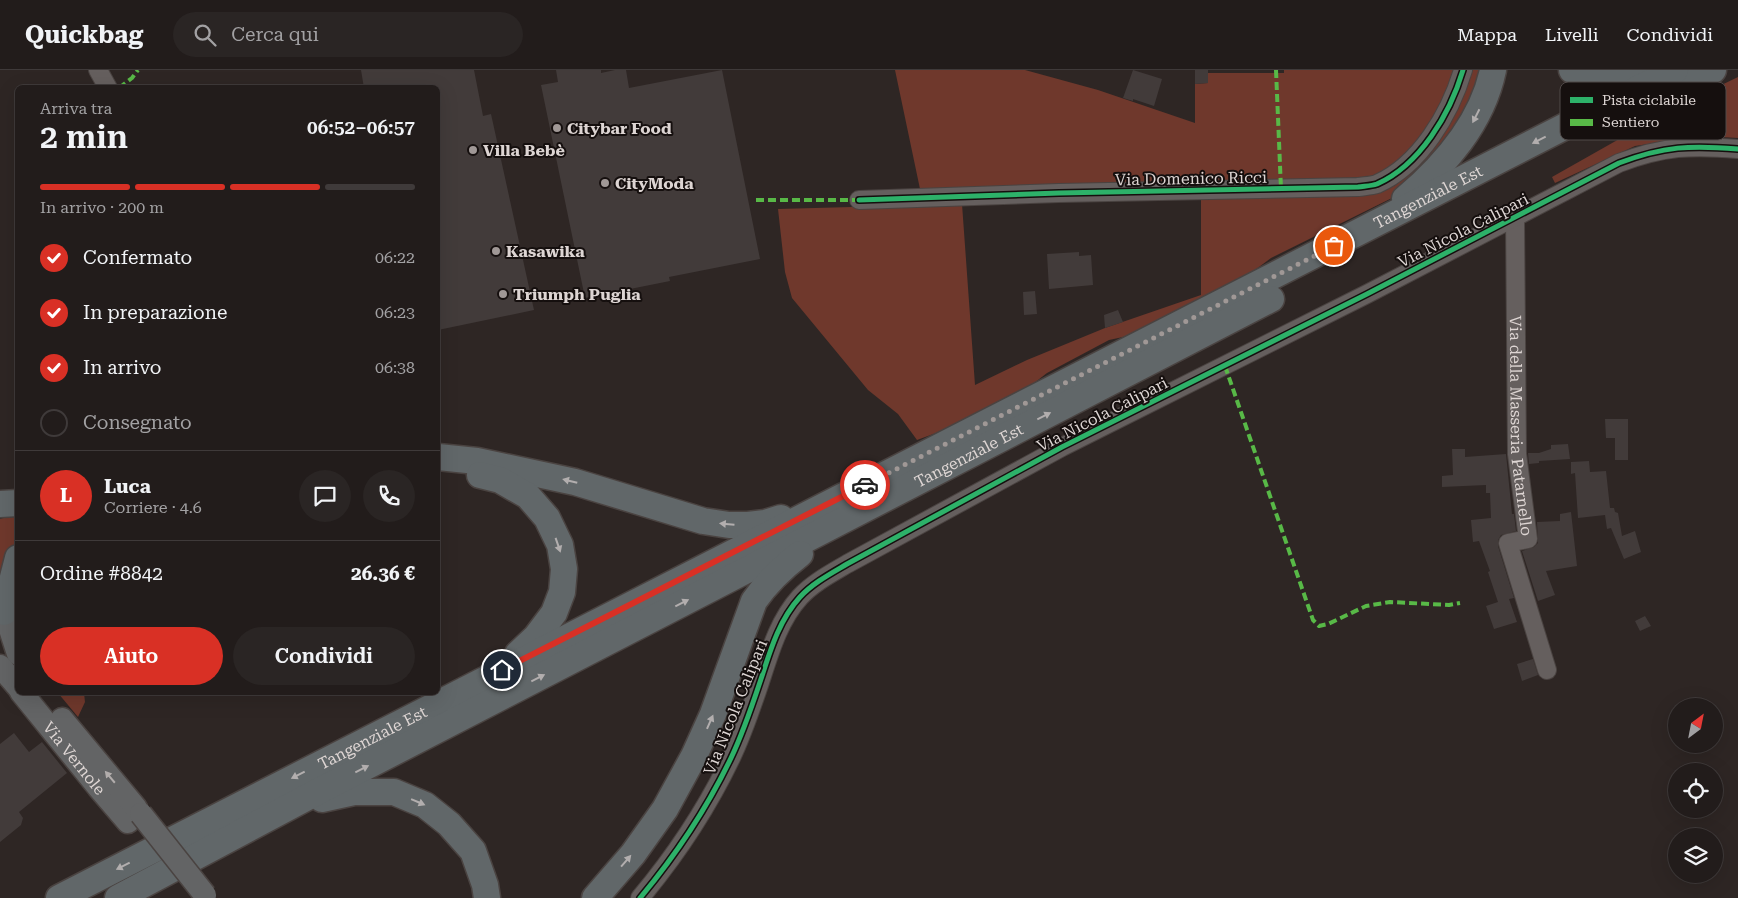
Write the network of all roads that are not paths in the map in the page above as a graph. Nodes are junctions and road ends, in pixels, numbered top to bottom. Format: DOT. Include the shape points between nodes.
graph roads {
  1 [pos="98,70"];
  2 [pos="1463,70"];
  3 [pos="1493,70"];
  4 [pos="1572,70"];
  5 [pos="1652,70"];
  6 [pos="1675,70"];
  7 [pos="1713,70"];
  8 [pos="1652,82"];
  9 [pos="1689,82"];
  10 [pos="106,85"];
  11 [pos="1560,129"];
  12 [pos="1574,140"];
  13 [pos="1738,148"];
  14 [pos="859,200"];
  15 [pos="1515,218"];
  16 [pos="1282,273"];
  17 [pos="440,457"];
  18 [pos="926,466"];
  19 [pos="440,470"];
  20 [pos="15,503"];
  21 [pos="0,504"];
  22 [pos="15,568"];
  23 [pos="2,605"];
  24 [pos="15,645"];
  25 [pos="0,666"];
  26 [pos="1547,670"];
  27 [pos="15,684"];
  28 [pos="23,695"];
  29 [pos="43,695"];
  30 [pos="450,697"];
  31 [pos="135,818"];
  32 [pos="124,895"];
  33 [pos="200,897"];
  34 [pos="59,898"];
  35 [pos="487,898"];
  36 [pos="594,898"];
  37 [pos="640,898"];
  1 -- 10 [label="street"];
  2 -- 14 [label="street, Via Domenico Ricci" via="1446,111 1415,156 1396,173 1375,184"];
  3 -- 16 [label="highway, one-way" via="1473,122 1442,164 1406,199 1296,257"];
  4 -- 5 [label="highway" via="1609,79 1629,78"];
  6 -- 8 [label="highway, Tangenziale Est, one-way"];
  9 -- 7 [label="highway, Tangenziale Est, one-way"];
  11 -- 16 [label="highway, Tangenziale Est, one-way"];
  18 -- 12 [label="highway, Tangenziale Est, one-way"];
  13 -- 15 [label="street, Via Nicola Calipari" via="1670,148 1644,154 1619,163"];
  15 -- 26 [label="street, Via della Masseria Patarnello" via="1516,454 1528,539 1508,543"];
  15 -- 37 [label="street, Via Nicola Calipari" via="1062,448 819,581 801,597 778,632 732,756 713,794"];
  16 -- 18 [label="highway, Tangenziale Est"];
  18 -- 17 [label="highway, one-way" via="905,458 783,517 765,523 729,525 703,521 575,482 477,461"];
  18 -- 30 [label="highway, Tangenziale Est"];
  32 -- 18 [label="highway, Tangenziale Est, one-way"];
  36 -- 18 [label="highway, one-way" via="633,854 665,809 694,756 714,714 754,601 764,586 815,543 918,488"];
  19 -- 30 [label="highway, one-way" via="500,480 528,496 546,518 560,546 564,569 562,592 554,613 536,637 520,652 465,682"];
  20 -- 21 [label="highway"];
  22 -- 23 [label="highway"];
  23 -- 24 [label="main road"];
  25 -- 27 [label="main road"];
  28 -- 31 [label="main road, Via Vernole" via="98,787"];
  31 -- 29 [label="main road, Via Vernole, one-way"];
  30 -- 34 [label="highway, Tangenziale Est, one-way"];
  31 -- 33 [label="main road"];
  32 -- 35 [label="highway, one-way" via="152,886 329,796 394,792 425,805 449,824 473,851"];
}
